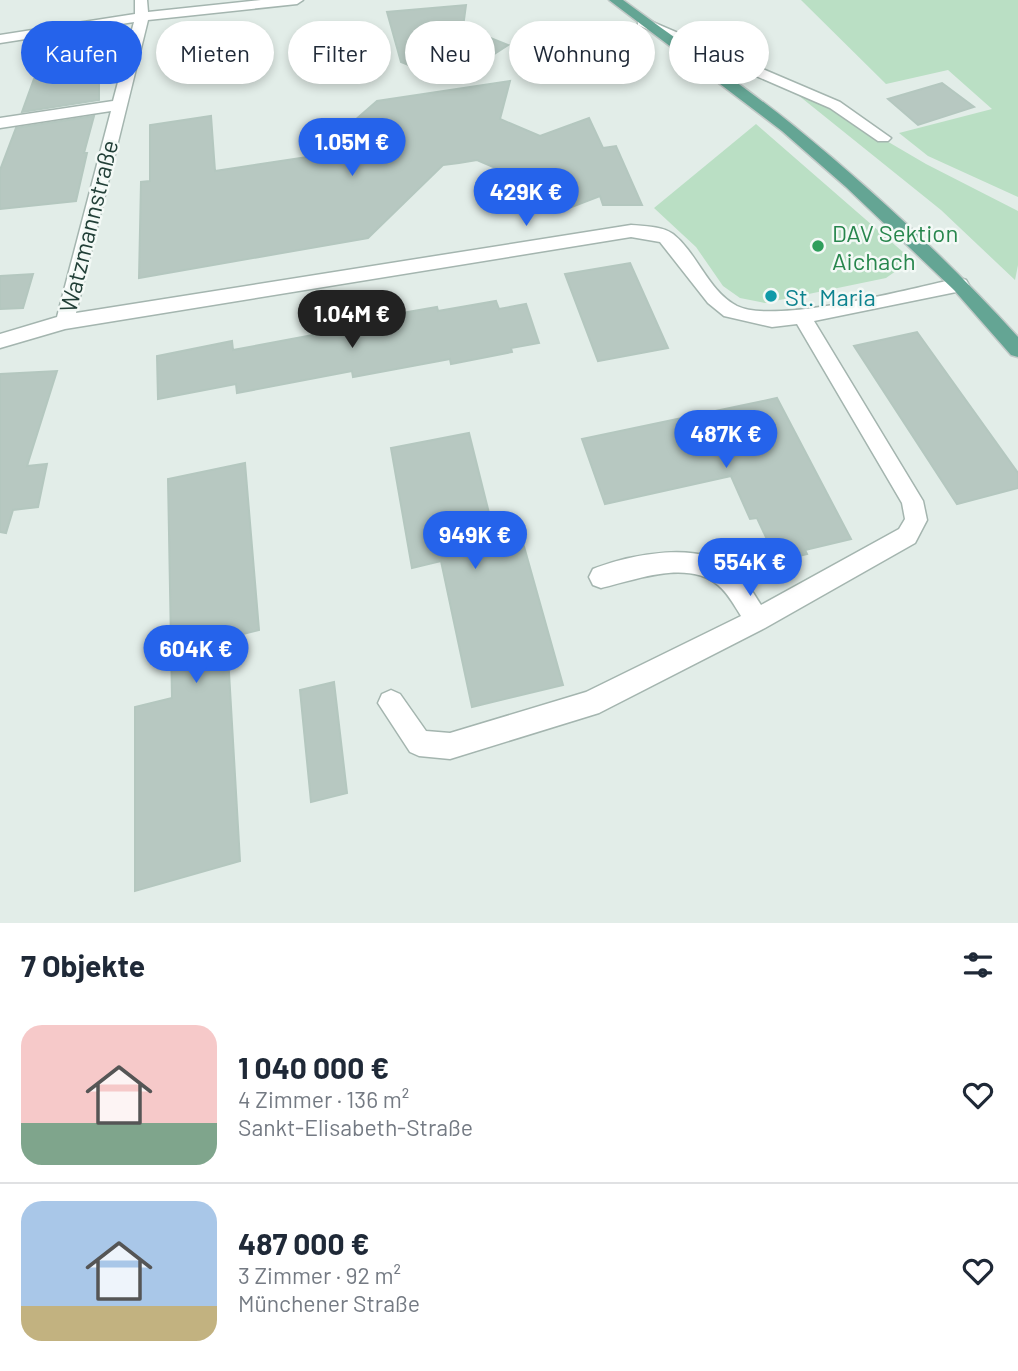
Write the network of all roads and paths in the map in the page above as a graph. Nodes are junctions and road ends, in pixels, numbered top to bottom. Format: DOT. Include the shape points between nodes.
graph roads {
  1 [pos="141,0"];
  2 [pos="297,0"];
  3 [pos="615,0"];
  4 [pos="142,17"];
  5 [pos="642,21"];
  6 [pos="655,27"];
  7 [pos="655,31"];
  8 [pos="0,39"];
  9 [pos="118,105"];
  10 [pos="0,123"];
  11 [pos="883,138"];
  12 [pos="960,285"];
  13 [pos="802,317"];
  14 [pos="65,322"];
  15 [pos="0,341"];
  16 [pos="1018,350"];
  17 [pos="601,577"];
  18 [pos="757,620"];
  19 [pos="391,703"];
  1 -- 4 [label="street, Watzmannstraße"];
  2 -- 4 [label="street"];
  3 -- 5 [label="main road"];
  4 -- 8 [label="street"];
  4 -- 9 [label="street, Watzmannstraße"];
  6 -- 11 [label="street" via="835,105"];
  7 -- 12 [label="main road" via="787,128"];
  9 -- 10 [label="street, Watzmannstraße"];
  9 -- 14 [label="street, Watzmannstraße"];
  12 -- 13 [label="street"];
  12 -- 16 [label="main road"];
  13 -- 14 [label="street" via="772,320 731,310 714,298 666,239 631,231"];
  13 -- 18 [label="street" via="912,501 916,520 907,536"];
  14 -- 15 [label="street, Watzmannstraße"];
  17 -- 18 [label="street" via="675,562 700,564 726,576"];
  18 -- 19 [label="street" via="590,704 450,746 419,743"];
}
